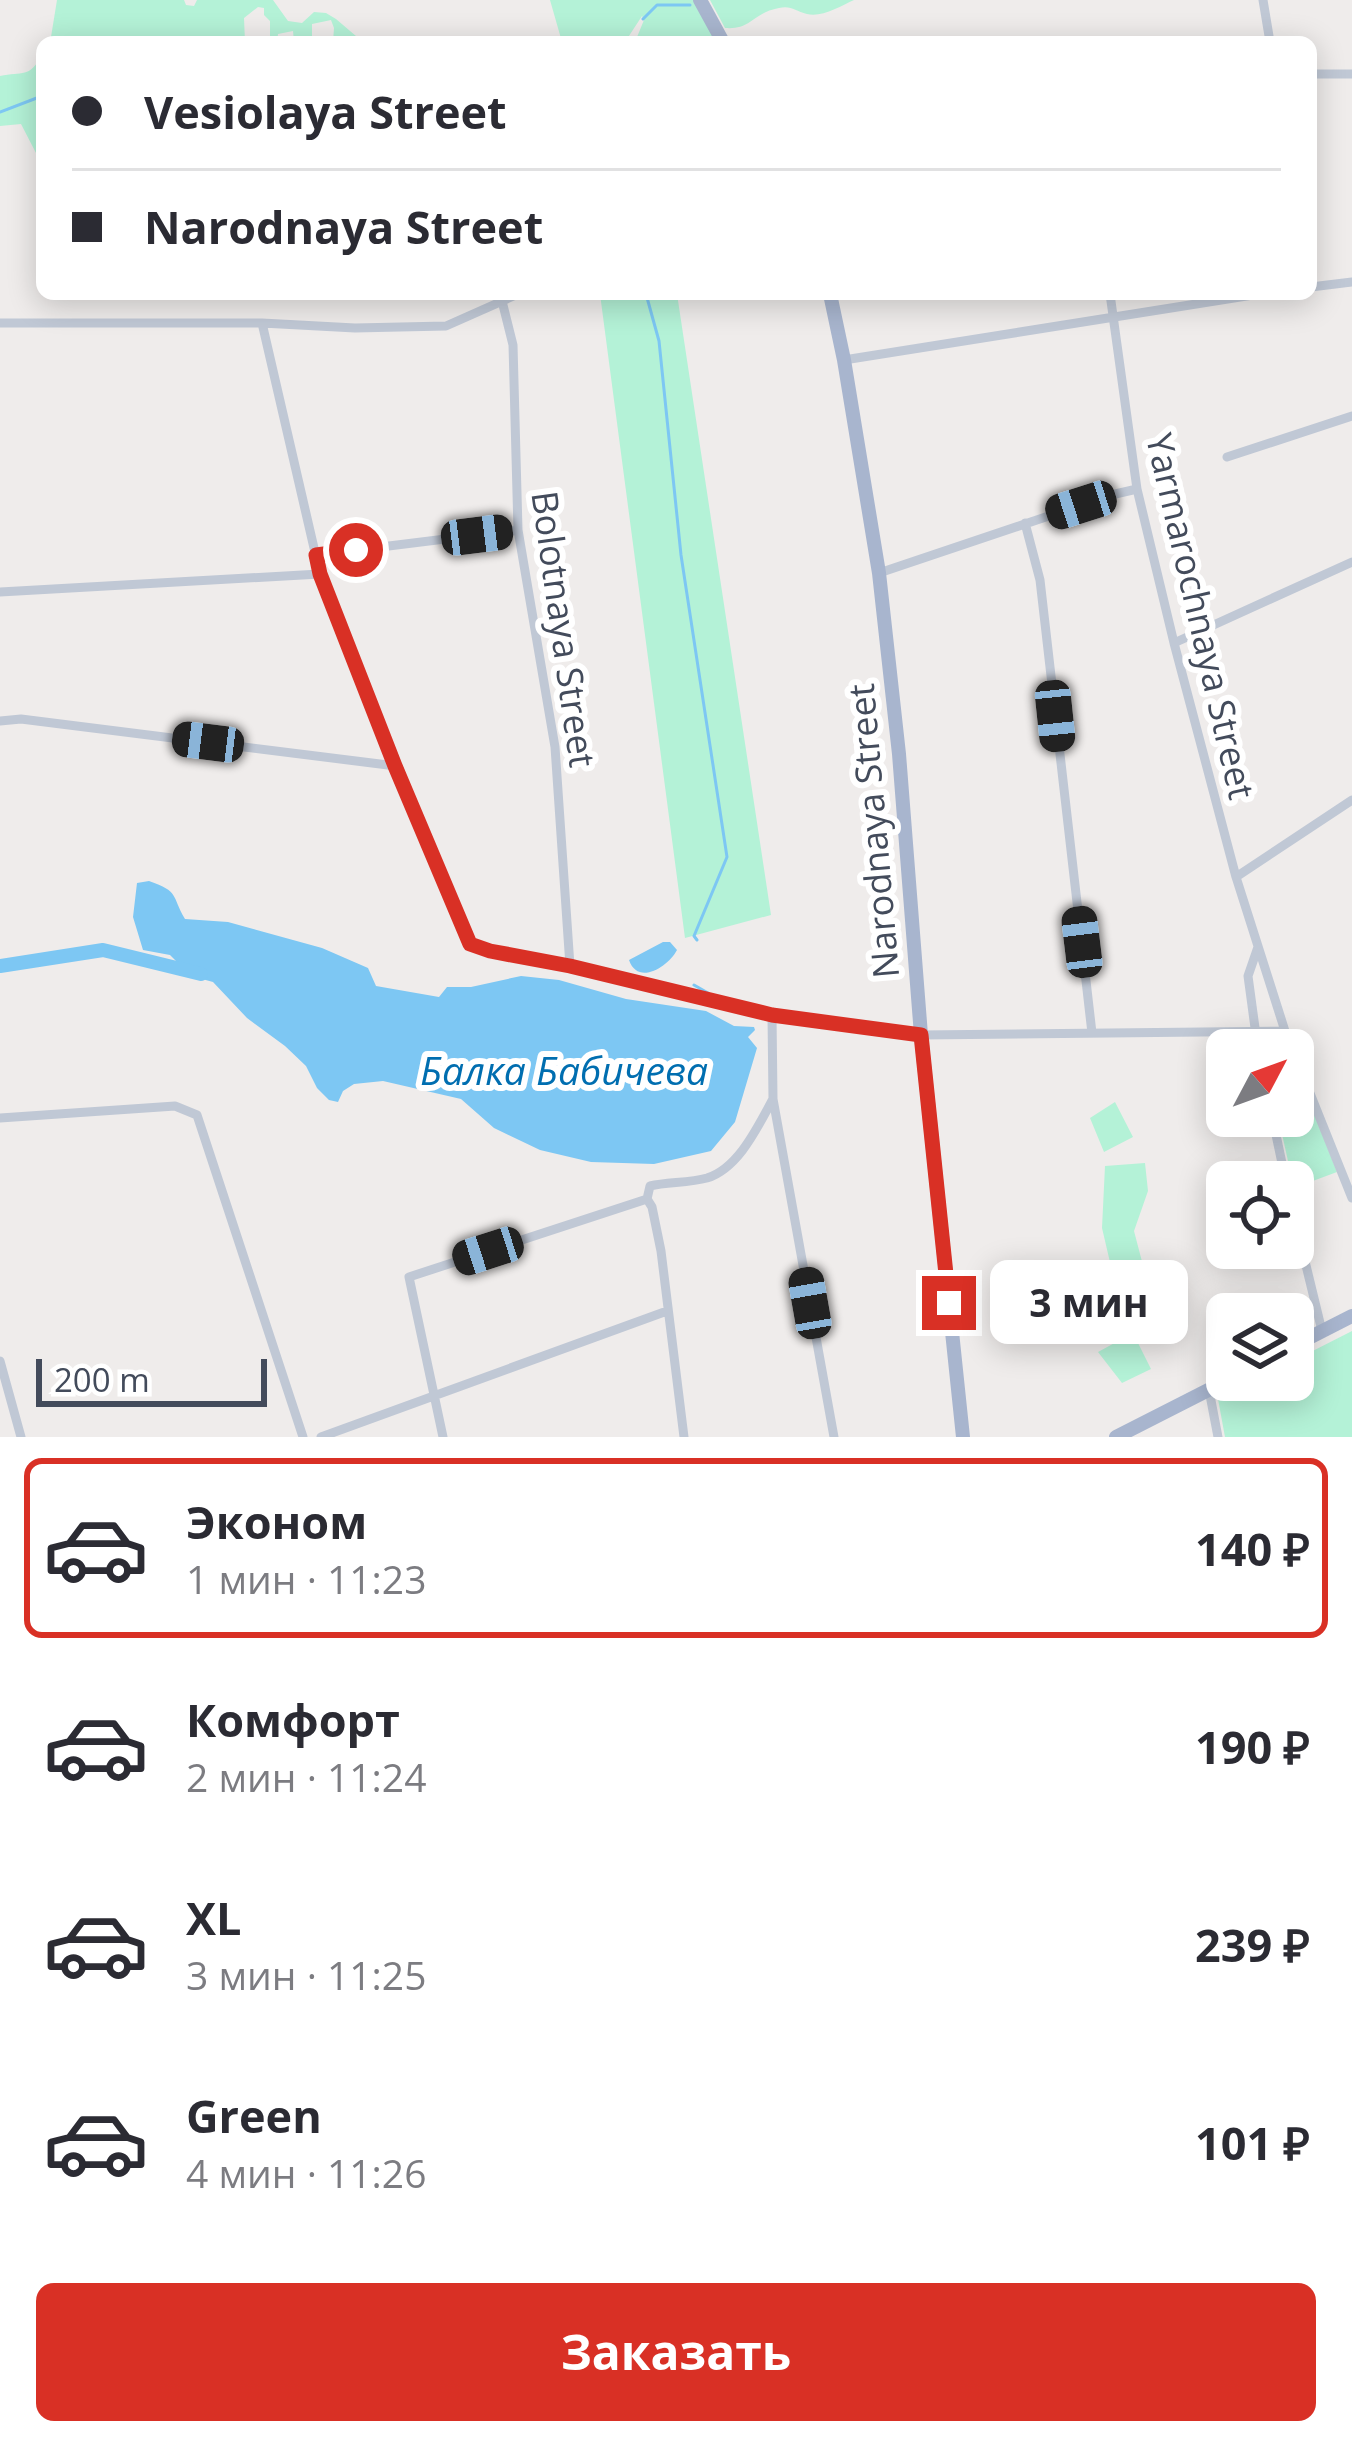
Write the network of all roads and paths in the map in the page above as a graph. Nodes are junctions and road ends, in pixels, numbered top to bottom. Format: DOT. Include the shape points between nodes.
graph roads {
  1 [pos="700,0"];
  2 [pos="1263,0"];
  3 [pos="720,36"];
  4 [pos="1269,36"];
  5 [pos="1317,74"];
  6 [pos="1352,74"];
  7 [pos="1352,282"];
  8 [pos="1317,286"];
  9 [pos="506,300"];
  10 [pos="831,300"];
  11 [pos="1111,300"];
  12 [pos="1220,300"];
  13 [pos="502,302"];
  14 [pos="1112,317"];
  15 [pos="0,323"];
  16 [pos="262,323"];
  17 [pos="844,360"];
  18 [pos="1352,416"];
  19 [pos="1227,457"];
  20 [pos="1138,489"];
  21 [pos="1025,523"];
  22 [pos="518,530"];
  23 [pos="316,555"];
  24 [pos="1351,566"];
  25 [pos="878,573"];
  26 [pos="320,574"];
  27 [pos="0,592"];
  28 [pos="1174,643"];
  29 [pos="0,721"];
  30 [pos="395,766"];
  31 [pos="1352,800"];
  32 [pos="1236,877"];
  33 [pos="1258,946"];
  34 [pos="570,966"];
  35 [pos="772,1015"];
  36 [pos="1254,1029"];
  37 [pos="1285,1029"];
  38 [pos="1206,1032"];
  39 [pos="1092,1033"];
  40 [pos="921,1035"];
  41 [pos="773,1100"];
  42 [pos="1314,1102"];
  43 [pos="0,1118"];
  44 [pos="1352,1198"];
  45 [pos="647,1199"];
  46 [pos="1307,1269"];
  47 [pos="667,1311"];
  48 [pos="1352,1316"];
  49 [pos="1322,1331"];
  50 [pos="1314,1335"];
  51 [pos="0,1361"];
  52 [pos="1206,1392"];
  53 [pos="435,1395"];
  54 [pos="1211,1401"];
  55 [pos="21,1437"];
  56 [pos="303,1437"];
  57 [pos="321,1437"];
  58 [pos="443,1437"];
  59 [pos="684,1437"];
  60 [pos="834,1437"];
  61 [pos="963,1437"];
  62 [pos="1116,1437"];
  63 [pos="1218,1437"];
  1 -- 3 [label="main road"];
  2 -- 4 [label="street"];
  5 -- 6 [label="street"];
  7 -- 8 [label="street"];
  9 -- 13 [label="street"];
  10 -- 17 [label="main road, Narodnaya Street"];
  11 -- 14 [label="street, Yarmarochnaya Street"];
  12 -- 14 [label="street"];
  13 -- 16 [label="street" via="446,326"];
  13 -- 22 [label="street, Bolotnaya Street" via="513,345"];
  14 -- 17 [label="street"];
  14 -- 20 [label="street, Yarmarochnaya Street"];
  15 -- 16 [label="street"];
  16 -- 23 [label="street"];
  17 -- 25 [label="main road, Narodnaya Street"];
  18 -- 19 [label="street"];
  20 -- 21 [label="street"];
  20 -- 28 [label="street, Yarmarochnaya Street"];
  21 -- 25 [label="street"];
  21 -- 39 [label="street" via="1040,580"];
  22 -- 23 [label="street"];
  22 -- 34 [label="street, Bolotnaya Street" via="555,747"];
  23 -- 26 [label="street"];
  24 -- 28 [label="street"];
  25 -- 40 [label="main road, Narodnaya Street"];
  26 -- 27 [label="street"];
  26 -- 30 [label="street"];
  28 -- 32 [label="street, Yarmarochnaya Street"];
  29 -- 30 [label="street"];
  30 -- 34 [label="street" via="470,944"];
  31 -- 32 [label="street"];
  32 -- 33 [label="street, Yarmarochnaya Street"];
  33 -- 36 [label="street, Yarmarochnaya Street" via="1248,976"];
  33 -- 37 [label="street, Yarmarochnaya Street"];
  34 -- 35 [label="street"];
  35 -- 40 [label="street"];
  35 -- 41 [label="street"];
  38 -- 39 [label="street"];
  39 -- 40 [label="street"];
  40 -- 61 [label="main road, Narodnaya Street"];
  41 -- 45 [label="street" via="728,1166 708,1178 650,1186"];
  41 -- 60 [label="street"];
  42 -- 44 [label="street, Yarmarochnaya Street"];
  43 -- 56 [label="street" via="176,1106 197,1115"];
  45 -- 47 [label="street"];
  45 -- 53 [label="street" via="409,1276"];
  46 -- 49 [label="street"];
  47 -- 53 [label="street"];
  47 -- 59 [label="street"];
  48 -- 49 [label="main road"];
  49 -- 50 [label="main road"];
  51 -- 55 [label="street"];
  52 -- 62 [label="main road"];
  53 -- 57 [label="street"];
  53 -- 58 [label="street"];
  54 -- 63 [label="street"];
}
